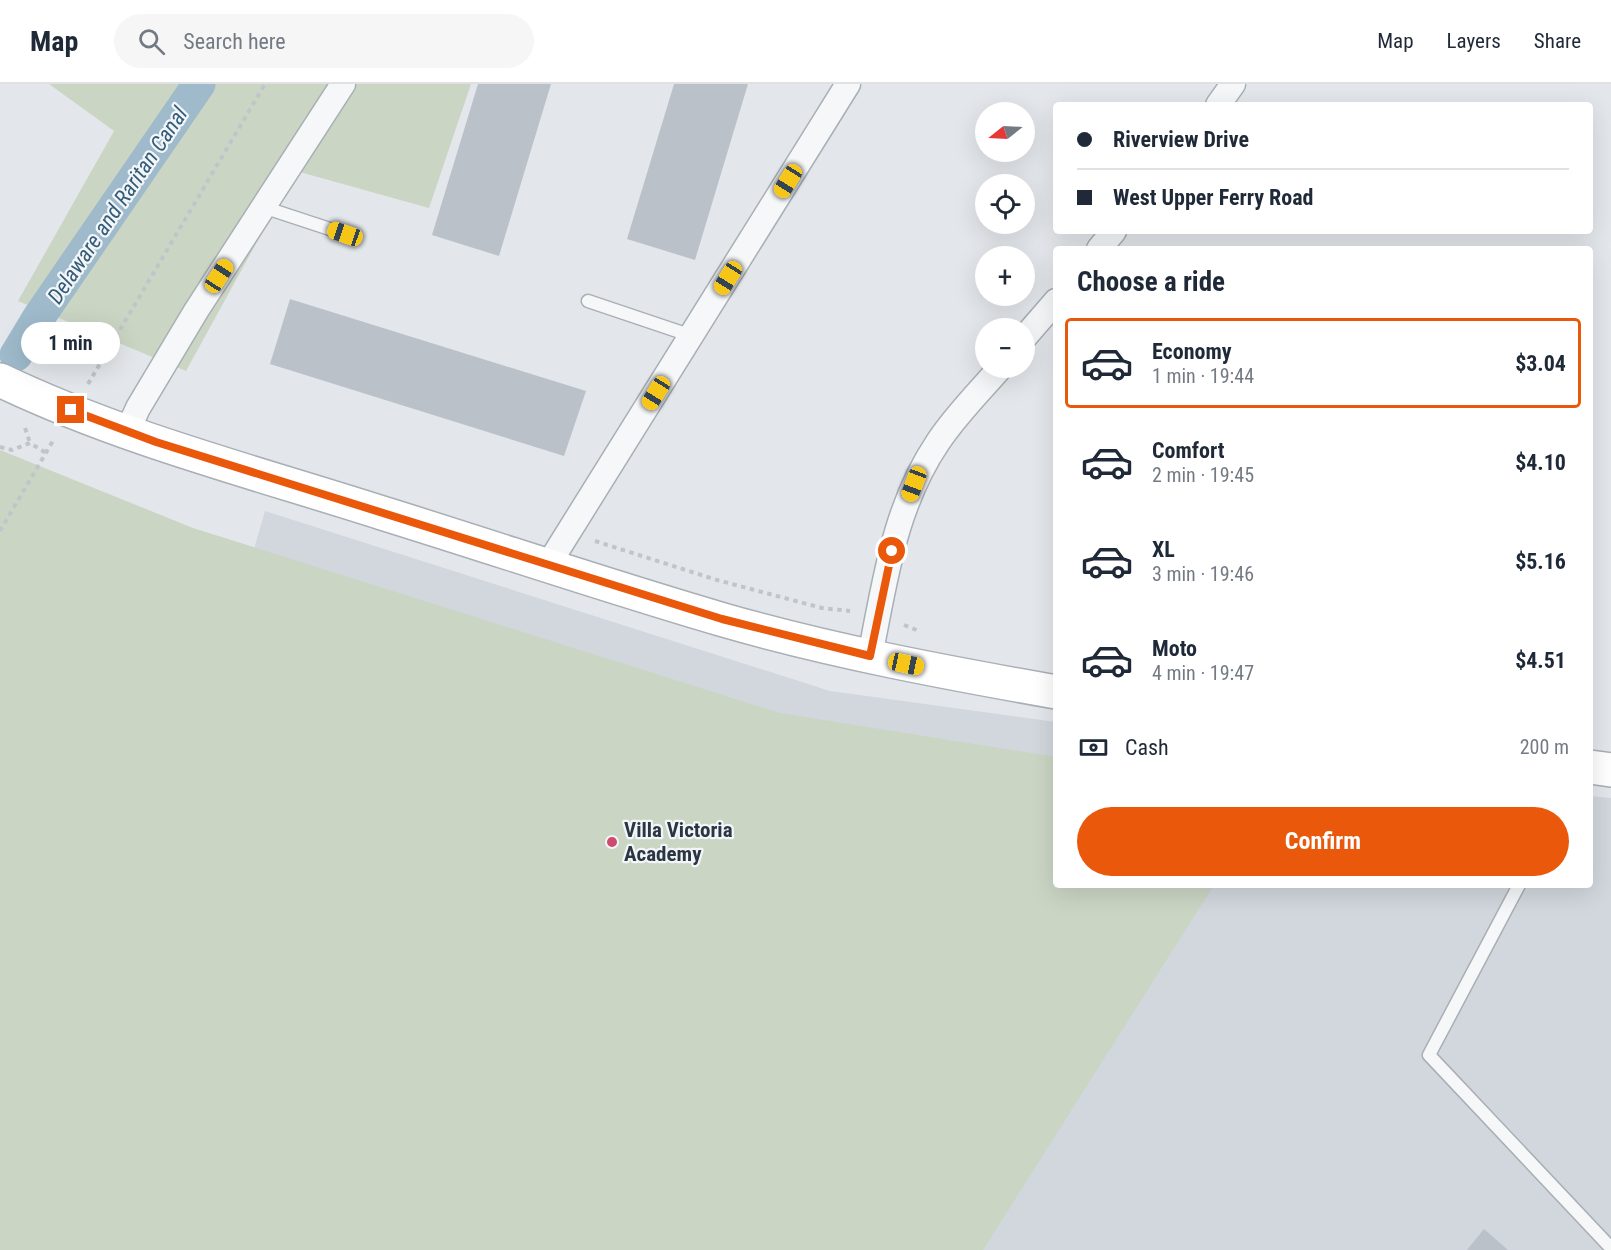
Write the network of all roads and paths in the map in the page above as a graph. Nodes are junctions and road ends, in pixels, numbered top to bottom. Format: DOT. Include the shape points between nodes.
graph roads {
  1 [pos="265,84"];
  2 [pos="342,84"];
  3 [pos="848,84"];
  4 [pos="1233,84"];
  5 [pos="1220,102"];
  6 [pos="263,207"];
  7 [pos="345,234"];
  8 [pos="1112,234"];
  9 [pos="1102,246"];
  10 [pos="588,301"];
  11 [pos="1053,304"];
  12 [pos="1035,325"];
  13 [pos="64,334"];
  14 [pos="692,336"];
  15 [pos="102,360"];
  16 [pos="992,378"];
  17 [pos="83,391"];
  18 [pos="17,399"];
  19 [pos="58,432"];
  20 [pos="128,432"];
  21 [pos="30,443"];
  22 [pos="0,447"];
  23 [pos="46,453"];
  24 [pos="0,531"];
  25 [pos="554,555"];
  26 [pos="879,614"];
  27 [pos="920,631"];
  28 [pos="870,656"];
  29 [pos="1053,691"];
  30 [pos="1593,767"];
  31 [pos="1611,770"];
  32 [pos="1517,888"];
  33 [pos="1611,1248"];
  1 -- 15 [label="path"];
  2 -- 6 [label="street"];
  3 -- 14 [label="street"];
  4 -- 5 [label="street"];
  6 -- 7 [label="lane"];
  6 -- 20 [label="street" via="196,311 138,408"];
  8 -- 9 [label="street"];
  10 -- 14 [label="lane"];
  11 -- 12 [label="street"];
  13 -- 15 [label="path"];
  14 -- 25 [label="street"];
  15 -- 17 [label="path"];
  16 -- 26 [label="street" via="938,441 914,484 896,530"];
  18 -- 20 [label="main road"];
  18 -- 21 [label="path"];
  19 -- 23 [label="path"];
  20 -- 25 [label="main road"];
  21 -- 22 [label="path" via="12,450"];
  21 -- 23 [label="path"];
  23 -- 24 [label="path"];
  25 -- 26 [label="path" via="598,541 717,580 822,608"];
  25 -- 28 [label="main road" via="722,619"];
  26 -- 27 [label="path"];
  26 -- 28 [label="street"];
  28 -- 29 [label="main road"];
  30 -- 31 [label="main road"];
  32 -- 33 [label="lane" via="1430,1055"];
}
